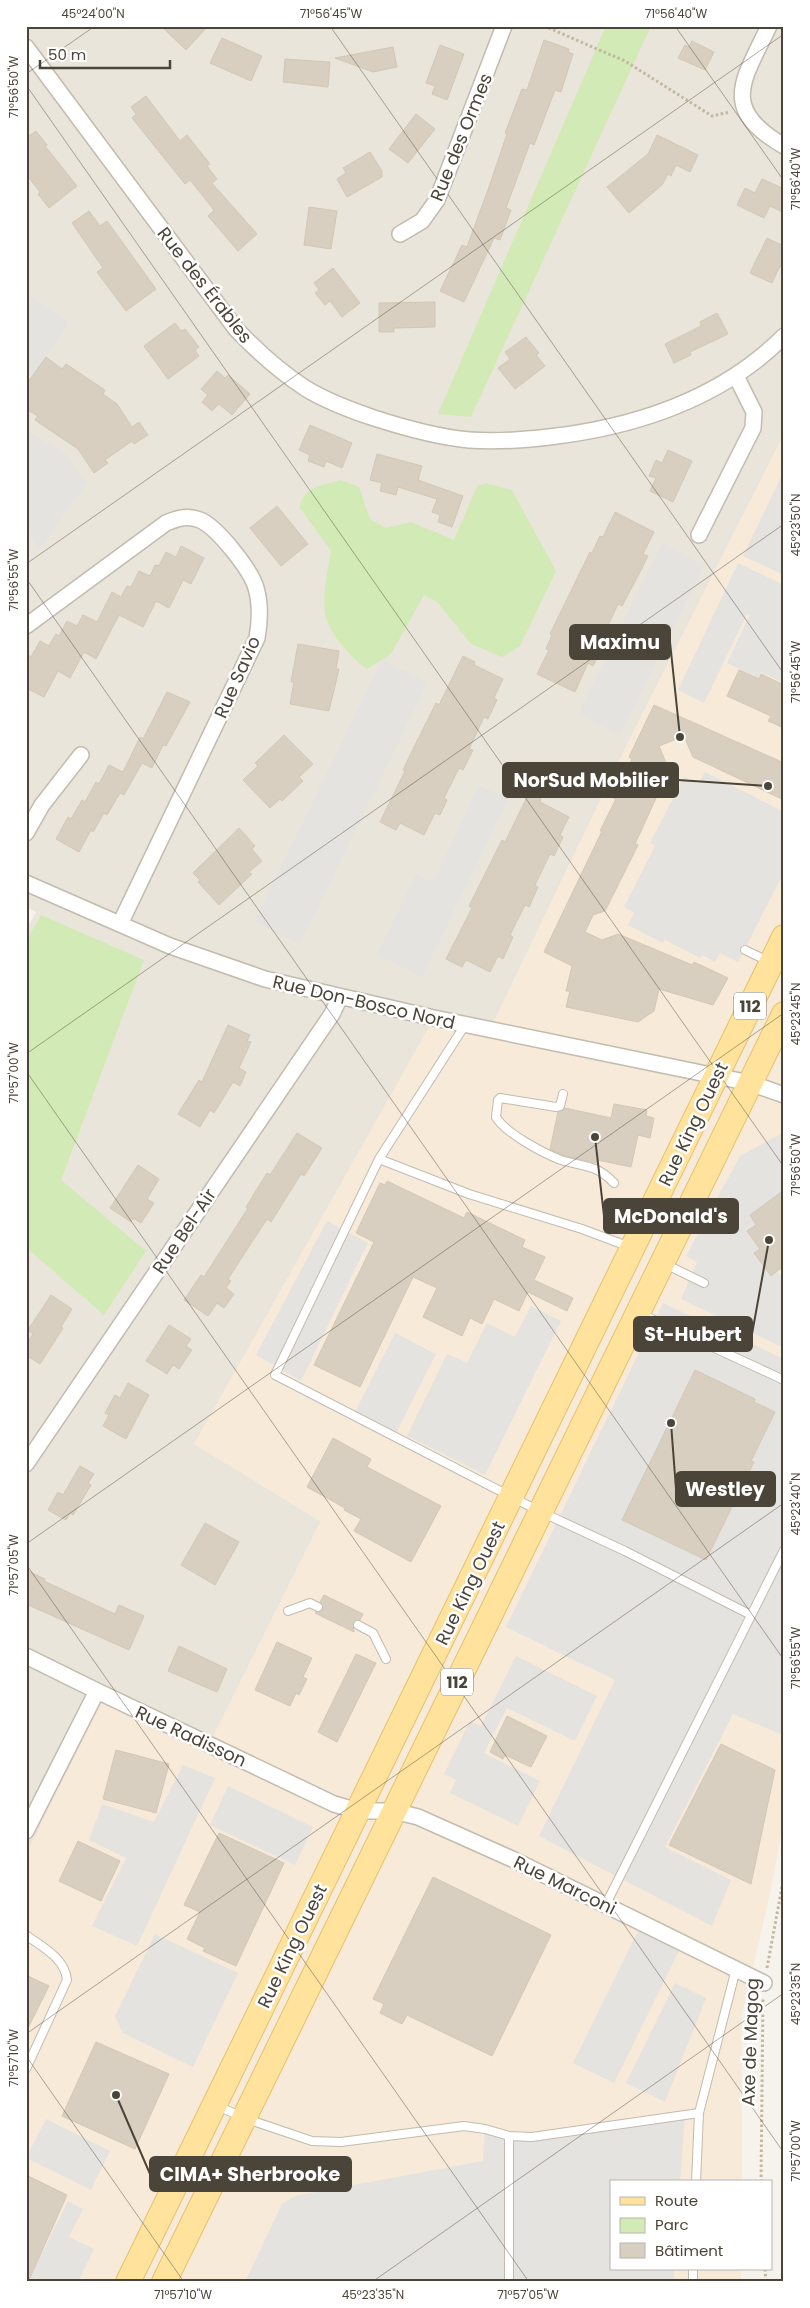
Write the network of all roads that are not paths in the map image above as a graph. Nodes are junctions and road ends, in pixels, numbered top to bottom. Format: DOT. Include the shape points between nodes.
graph roads {
  1 [pos="504,26"];
  2 [pos="769,26"];
  3 [pos="26,47"];
  4 [pos="784,146"];
  5 [pos="400,234"];
  6 [pos="784,336"];
  7 [pos="736,376"];
  8 [pos="699,535"];
  9 [pos="26,626"];
  10 [pos="81,755"];
  11 [pos="26,833"];
  12 [pos="26,883"];
  13 [pos="120,924"];
  14 [pos="784,937"];
  15 [pos="744,950"];
  16 [pos="771,963"];
  17 [pos="340,997"];
  18 [pos="784,1014"];
  19 [pos="465,1025"];
  20 [pos="716,1075"];
  21 [pos="750,1083"];
  22 [pos="563,1094"];
  23 [pos="784,1095"];
  24 [pos="379,1159"];
  25 [pos="614,1183"];
  26 [pos="632,1248"];
  27 [pos="661,1262"];
  28 [pos="704,1283"];
  29 [pos="637,1312"];
  30 [pos="784,1380"];
  31 [pos="26,1464"];
  32 [pos="511,1497"];
  33 [pos="539,1511"];
  34 [pos="784,1550"];
  35 [pos="318,1607"];
  36 [pos="288,1611"];
  37 [pos="751,1615"];
  38 [pos="358,1625"];
  39 [pos="26,1656"];
  40 [pos="386,1659"];
  41 [pos="97,1692"];
  42 [pos="358,1811"];
  43 [pos="394,1811"];
  44 [pos="26,1831"];
  45 [pos="606,1906"];
  46 [pos="26,1935"];
  47 [pos="736,1969"];
  48 [pos="764,1983"];
  49 [pos="26,2069"];
  50 [pos="214,2104"];
  51 [pos="698,2112"];
  52 [pos="244,2118"];
  53 [pos="510,2136"];
  54 [pos="696,2180"];
  55 [pos="128,2282"];
  56 [pos="164,2282"];
  57 [pos="509,2282"];
  1 -- 5 [label="street, Rue des Ormes" via="437,200 422,221"];
  2 -- 4 [label="street" via="742,85 741,97 750,119 761,131"];
  3 -- 7 [label="street, Rue des Érables" via="236,329 277,368 330,401 420,431 470,440 510,440 576,434 620,425 686,402"];
  6 -- 7 [label="street, Rue des Érables"];
  7 -- 8 [label="street" via="754,412 752,428"];
  9 -- 13 [label="street, Rue Savio" via="166,523 181,517 199,520 213,528 256,586 260,605 257,638"];
  10 -- 11 [label="street" via="42,805"];
  12 -- 13 [label="street, Rue Don-Bosco Nord"];
  13 -- 17 [label="street, Rue Don-Bosco Nord" via="216,964"];
  14 -- 16 [label="main road, Rue King Ouest / 112"];
  15 -- 16 [label="lane"];
  16 -- 20 [label="main road, Rue King Ouest / 112"];
  17 -- 19 [label="street, Rue Don-Bosco Nord"];
  17 -- 31 [label="street, Rue Bel-Air" via="332,1014"];
  18 -- 21 [label="main road, Rue King Ouest / 112"];
  19 -- 20 [label="street, Rue Don-Bosco Nord"];
  19 -- 24 [label="lane"];
  20 -- 21 [label="street, Rue Don-Bosco Nord"];
  20 -- 26 [label="main road, Rue King Ouest / 112"];
  21 -- 23 [label="street, Rue Don-Bosco Nord"];
  21 -- 27 [label="main road, Rue King Ouest / 112"];
  22 -- 25 [label="lane" via="560,1106 556,1107 500,1098 496,1117 504,1128 553,1156 602,1170"];
  24 -- 26 [label="lane" via="469,1194"];
  24 -- 32 [label="lane" via="275,1375"];
  26 -- 32 [label="main road, Rue King Ouest / 112"];
  27 -- 28 [label="lane"];
  27 -- 29 [label="main road, Rue King Ouest / 112"];
  29 -- 30 [label="lane"];
  29 -- 33 [label="main road, Rue King Ouest / 112"];
  32 -- 33 [label="lane"];
  32 -- 42 [label="main road, Rue King Ouest / 112"];
  33 -- 37 [label="lane"];
  33 -- 43 [label="main road, Rue King Ouest / 112"];
  34 -- 37 [label="lane"];
  35 -- 36 [label="lane" via="310,1603"];
  37 -- 45 [label="lane"];
  38 -- 40 [label="lane" via="373,1633"];
  39 -- 41 [label="street, Rue Radisson"];
  41 -- 42 [label="street, Rue Radisson" via="334,1804"];
  41 -- 44 [label="street"];
  42 -- 43 [label="street, Rue Marconi"];
  42 -- 50 [label="main road, Rue King Ouest / 112"];
  43 -- 45 [label="street, Rue Marconi" via="418,1817 512,1859"];
  43 -- 52 [label="main road, Rue King Ouest / 112"];
  45 -- 47 [label="street, Rue Marconi"];
  46 -- 49 [label="lane" via="55,1956 66,1972 67,1980"];
  47 -- 48 [label="street, Rue Marconi"];
  47 -- 51 [label="lane"];
  50 -- 52 [label="lane"];
  50 -- 55 [label="main road, Rue King Ouest / 112"];
  51 -- 53 [label="lane" via="558,2134"];
  51 -- 54 [label="lane"];
  52 -- 53 [label="lane" via="312,2141 341,2142 464,2126"];
  52 -- 56 [label="main road, Rue King Ouest / 112"];
  53 -- 57 [label="lane"];
}
